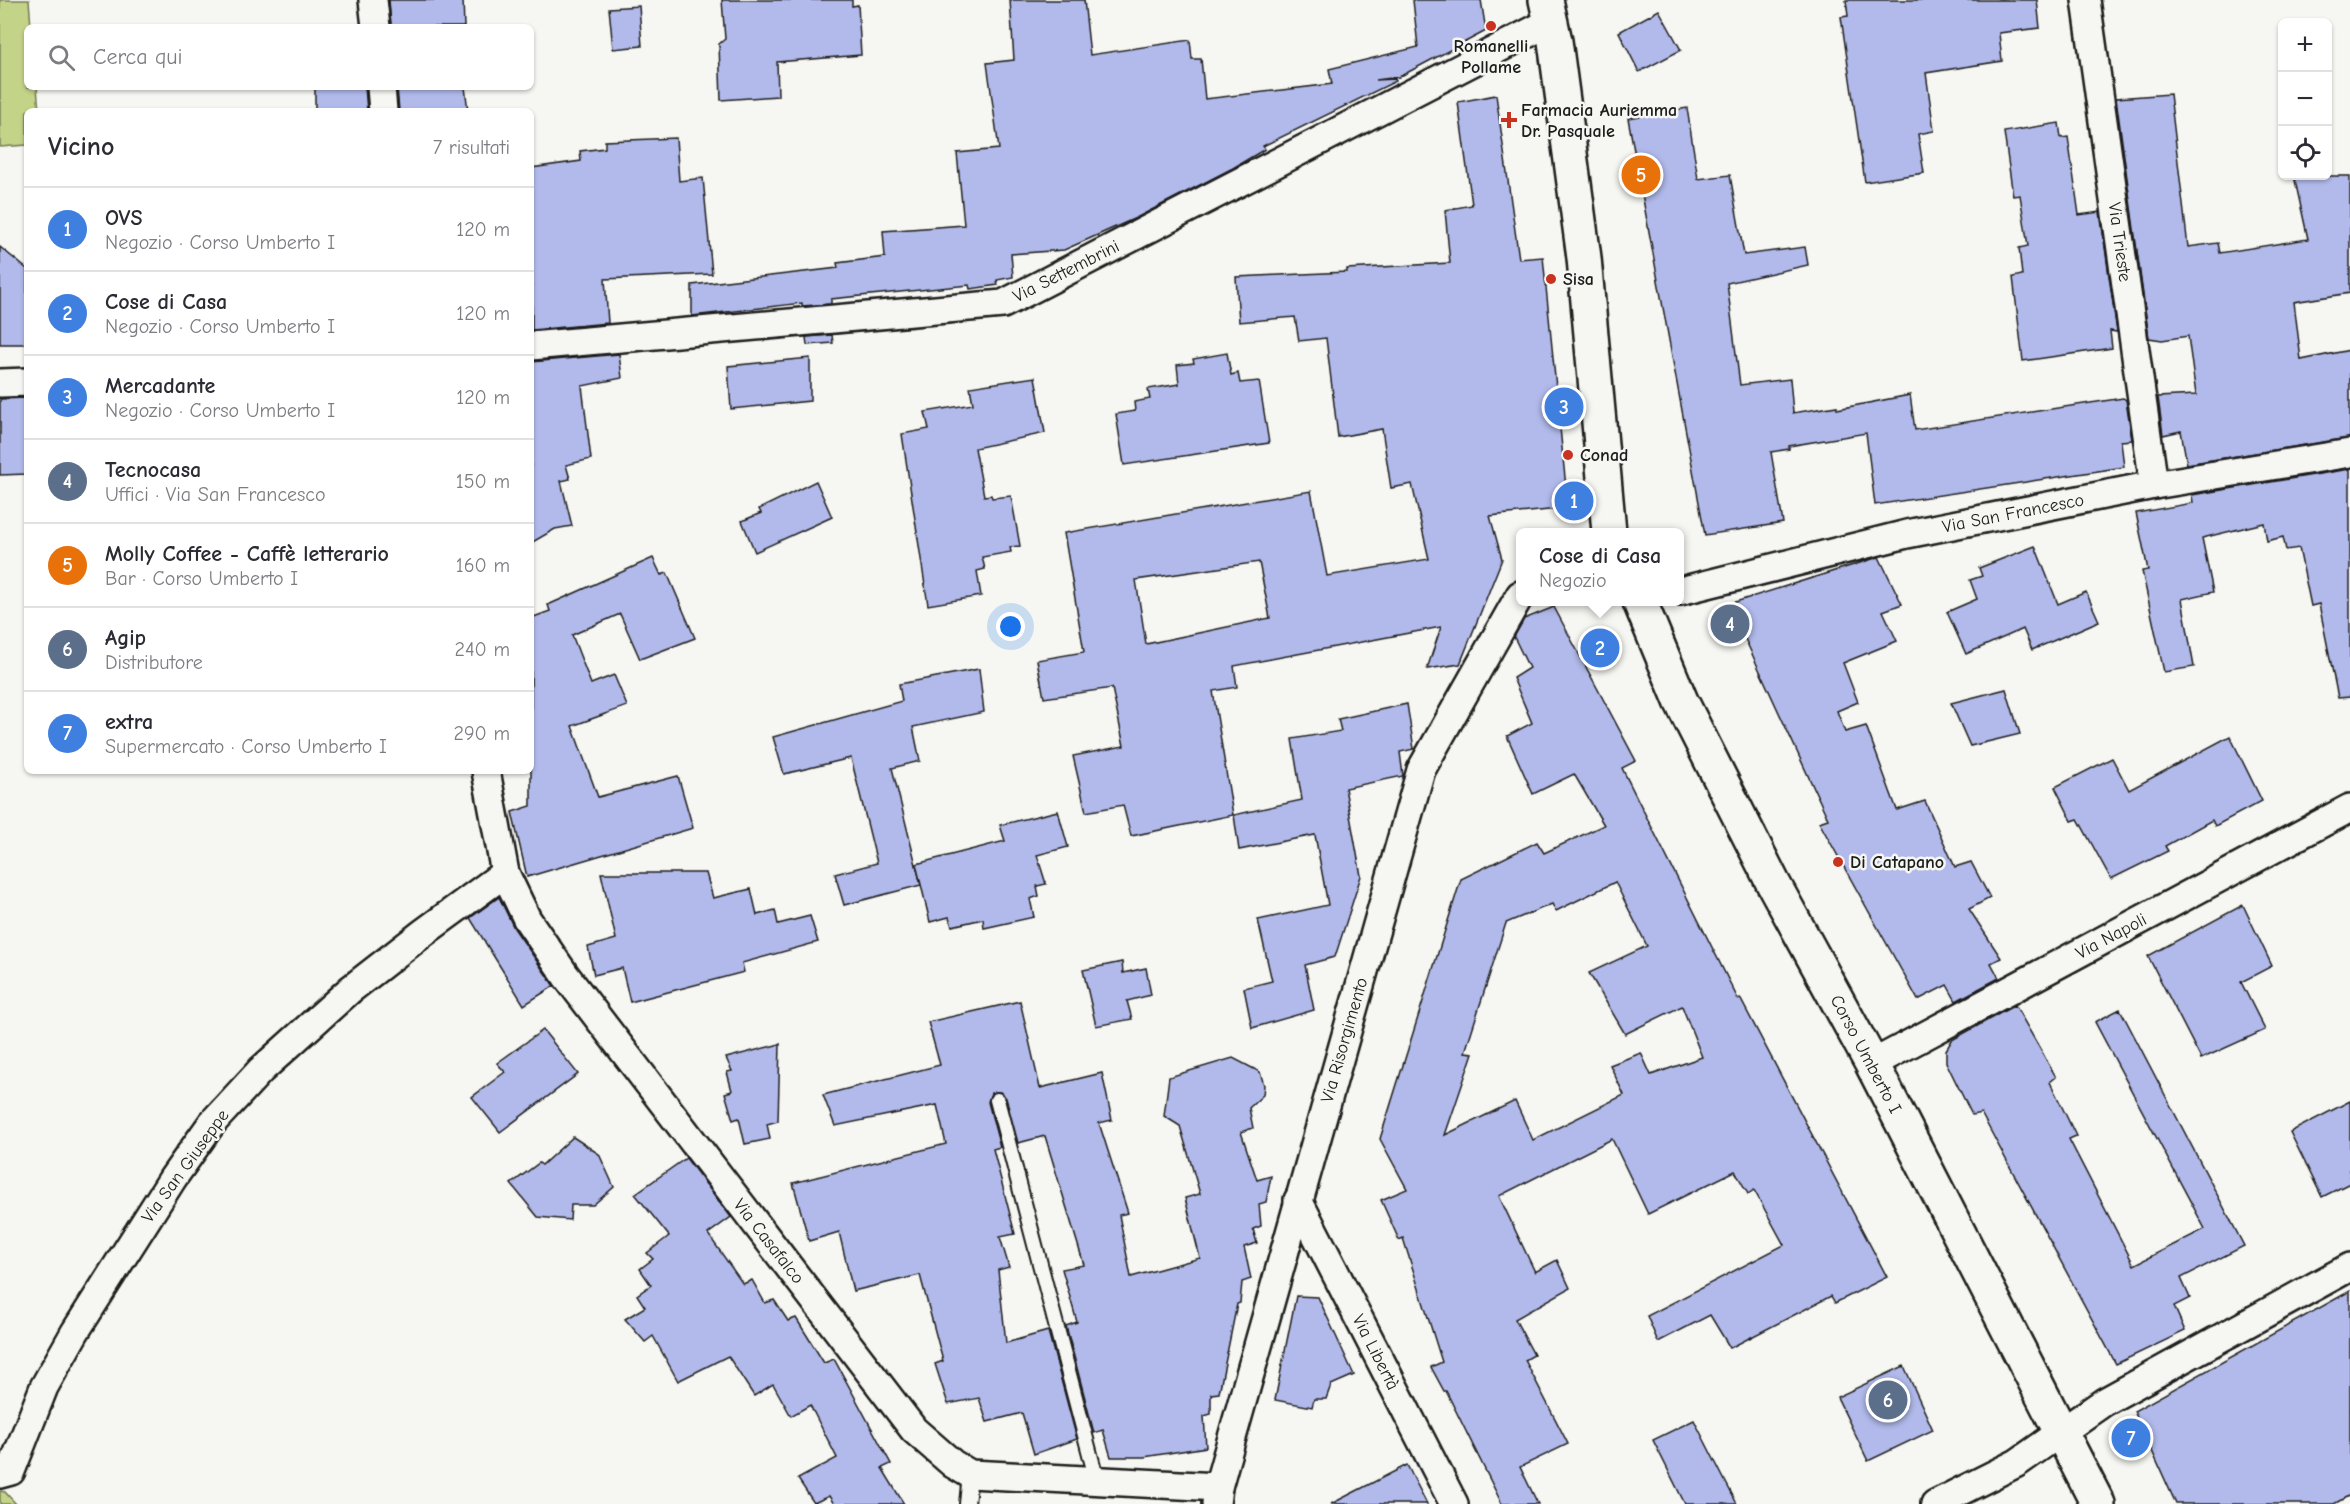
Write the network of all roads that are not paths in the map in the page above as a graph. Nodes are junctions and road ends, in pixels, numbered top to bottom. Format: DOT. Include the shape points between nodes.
graph roads {
  1 [pos="373,0"];
  2 [pos="2086,0"];
  3 [pos="1548,11"];
  4 [pos="376,24"];
  5 [pos="381,90"];
  6 [pos="383,108"];
  7 [pos="534,345"];
  8 [pos="24,382"];
  9 [pos="0,383"];
  10 [pos="2350,453"];
  11 [pos="2154,485"];
  12 [pos="1609,528"];
  13 [pos="1684,590"];
  14 [pos="1516,604"];
  15 [pos="1642,606"];
  16 [pos="487,774"];
  17 [pos="2350,808"];
  18 [pos="505,873"];
  19 [pos="1872,1064"];
  20 [pos="997,1100"];
  21 [pos="1298,1200"];
  22 [pos="2350,1267"];
  23 [pos="2061,1432"];
  24 [pos="0,1474"];
  25 [pos="970,1474"];
  26 [pos="1097,1481"];
  27 [pos="1217,1496"];
  28 [pos="967,1504"];
  29 [pos="1454,1504"];
  30 [pos="1935,1504"];
  31 [pos="2098,1504"];
  1 -- 4 [label="street"];
  2 -- 11 [label="street, Via Trieste"];
  3 -- 7 [label="street, Via Settembrini" via="1003,304"];
  3 -- 12 [label="street" via="1584,258"];
  5 -- 6 [label="street"];
  8 -- 9 [label="street"];
  10 -- 11 [label="street, Via San Francesco"];
  11 -- 13 [label="street, Via San Francesco" via="1907,534"];
  14 -- 21 [label="street, Via Risorgimento" via="1421,770"];
  15 -- 19 [label="street, Corso Umberto I" via="1686,711 1773,883"];
  16 -- 18 [label="street, Via Casafalco"];
  17 -- 19 [label="street, Via Napoli"];
  18 -- 24 [label="street, Via San Giuseppe" via="351,988 261,1070 212,1123 172,1178 75,1332 44,1387 11,1471"];
  18 -- 25 [label="street, Via Casafalco" via="526,919 566,976 914,1430"];
  19 -- 23 [label="street, Corso Umberto I"];
  20 -- 26 [label="lane"];
  21 -- 27 [label="street, Via Risorgimento"];
  21 -- 29 [label="street, Via Libertà"];
  22 -- 23 [label="street" via="2103,1402"];
  23 -- 30 [label="street" via="2017,1463"];
  23 -- 31 [label="street, Corso Umberto I"];
  25 -- 26 [label="street"];
  25 -- 28 [label="lane"];
  26 -- 27 [label="street"];
}
